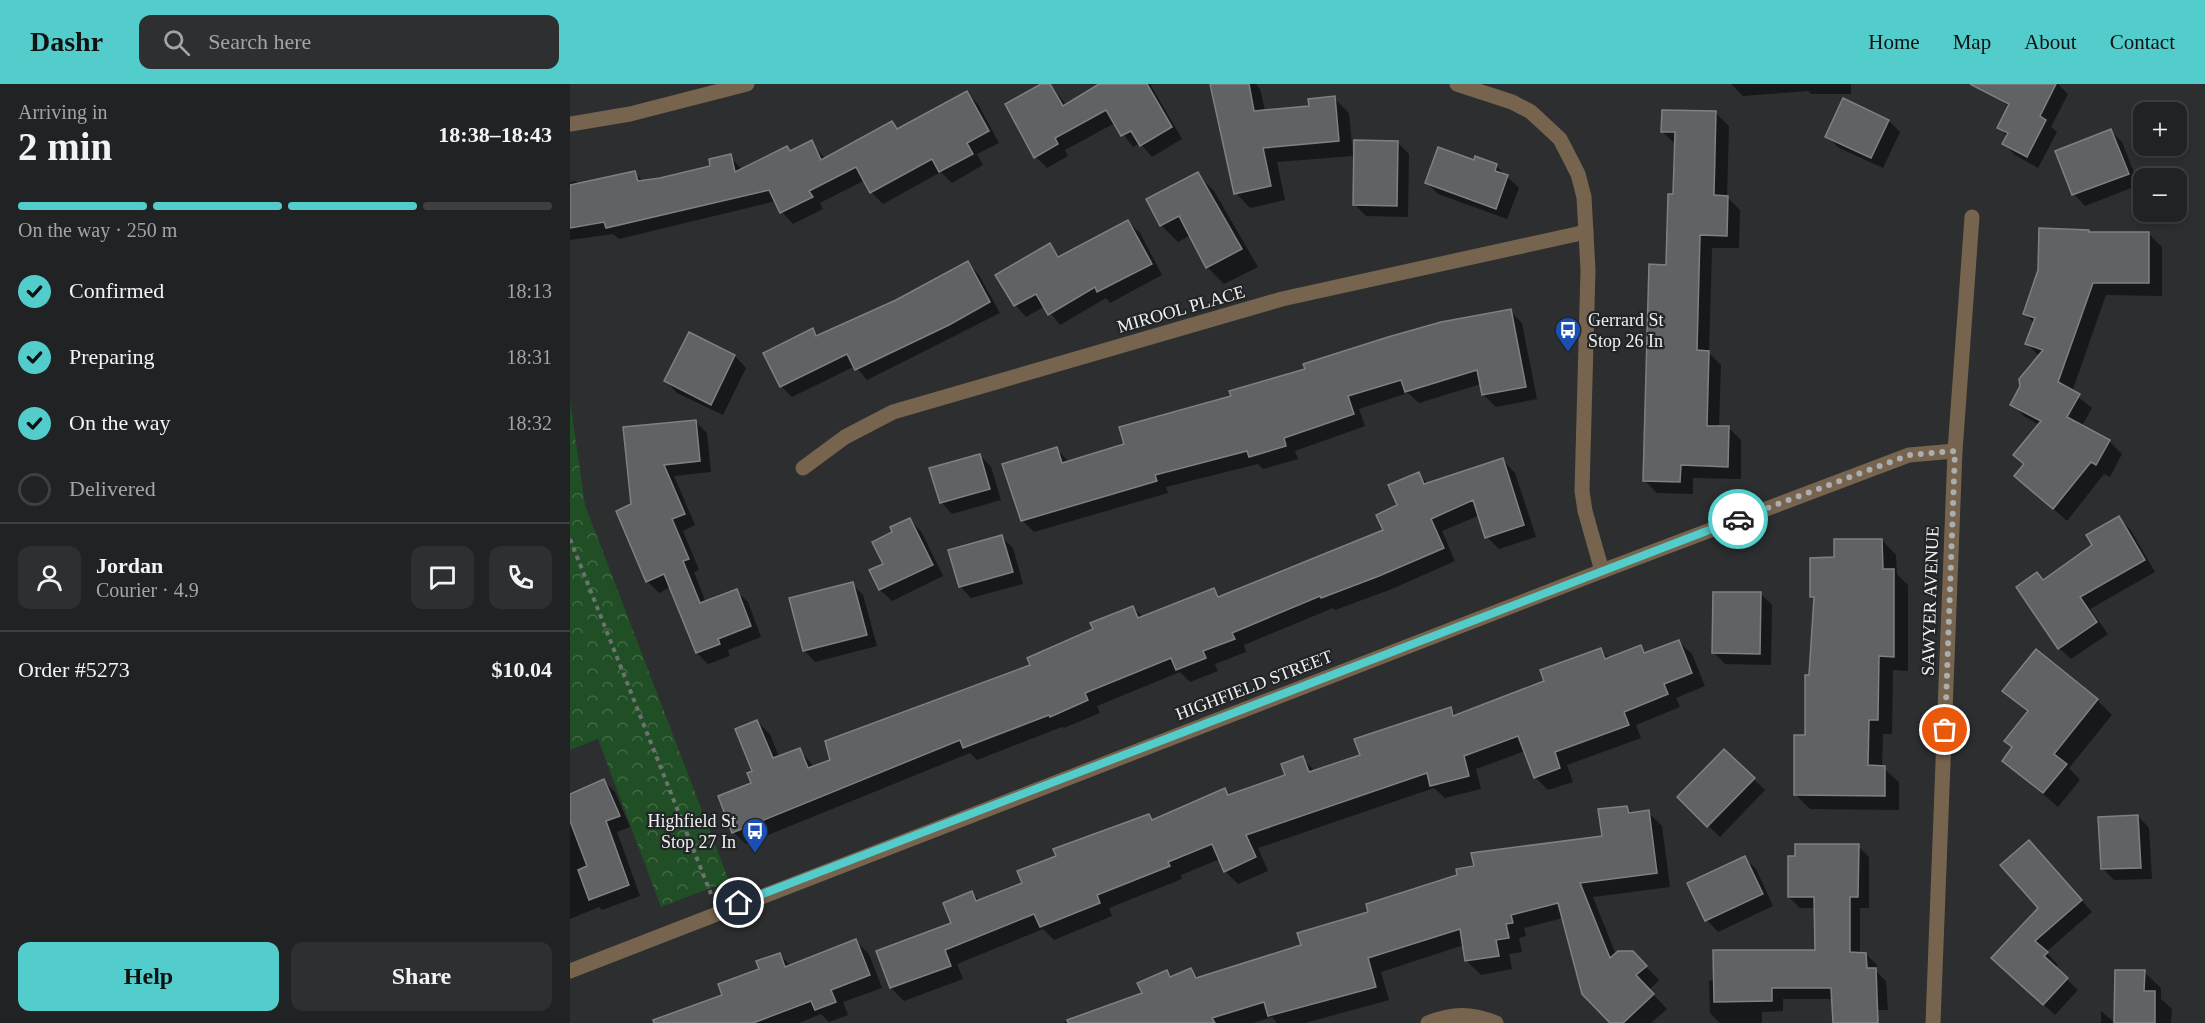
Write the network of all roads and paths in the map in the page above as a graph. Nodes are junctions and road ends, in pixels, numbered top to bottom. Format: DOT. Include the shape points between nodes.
graph roads {
  1 [pos="747,84"];
  2 [pos="1457,84"];
  3 [pos="570,124"];
  4 [pos="1972,217"];
  5 [pos="1586,232"];
  6 [pos="1955,451"];
  7 [pos="803,468"];
  8 [pos="570,538"];
  9 [pos="1602,571"];
  10 [pos="718,912"];
  11 [pos="570,971"];
  12 [pos="1428,1023"];
  13 [pos="1496,1023"];
  14 [pos="1933,1023"];
  1 -- 3 [label="street" via="630,114"];
  2 -- 5 [label="street" via="1531,112 1560,139 1581,186"];
  4 -- 6 [label="street, SAWYER AVENUE"];
  5 -- 7 [label="street, MIROOL PLACE" via="1282,299 893,412 845,437"];
  5 -- 9 [label="street" via="1582,491"];
  6 -- 9 [label="street, HIGHFIELD STREET" via="1909,455"];
  6 -- 14 [label="street, SAWYER AVENUE"];
  8 -- 10 [label="path"];
  9 -- 10 [label="street, HIGHFIELD STREET"];
  10 -- 11 [label="street, HIGHFIELD STREET"];
  12 -- 13 [label="street" via="1458,1013"];
}
